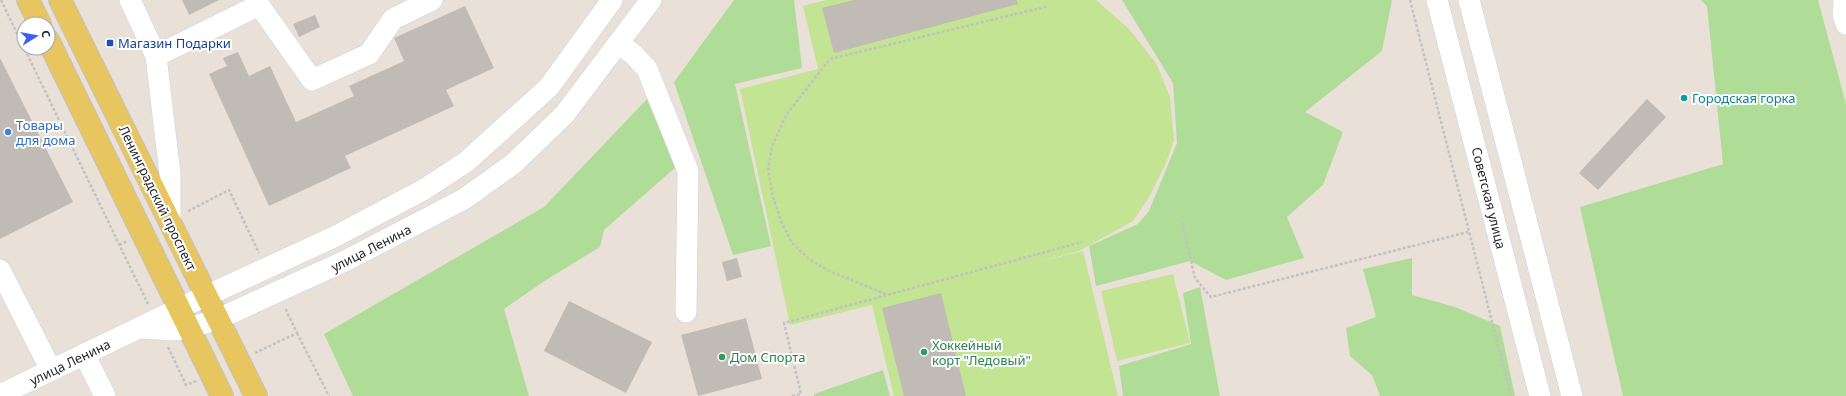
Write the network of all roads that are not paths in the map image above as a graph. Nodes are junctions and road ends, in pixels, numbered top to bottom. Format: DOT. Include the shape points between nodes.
graph roads {
  1 [pos="28,0"];
  2 [pos="60,0"];
  3 [pos="130,0"];
  4 [pos="432,0"];
  5 [pos="651,0"];
  6 [pos="1437,0"];
  7 [pos="1469,0"];
  8 [pos="1844,0"];
  9 [pos="258,2"];
  10 [pos="602,3"];
  11 [pos="36,16"];
  12 [pos="1846,24"];
  13 [pos="618,43"];
  14 [pos="56,56"];
  15 [pos="156,56"];
  16 [pos="549,87"];
  17 [pos="572,105"];
  18 [pos="170,220"];
  19 [pos="0,270"];
  20 [pos="207,296"];
  21 [pos="180,308"];
  22 [pos="686,312"];
  23 [pos="218,319"];
  24 [pos="140,328"];
  25 [pos="190,328"];
  26 [pos="84,354"];
  27 [pos="51,370"];
  28 [pos="0,395"];
  29 [pos="104,396"];
  30 [pos="222,396"];
  31 [pos="256,396"];
  32 [pos="1540,396"];
  33 [pos="1572,396"];
  1 -- 11 [label="main road"];
  2 -- 18 [label="main road, Ленинградский проспект"];
  3 -- 15 [label="street"];
  4 -- 9 [label="street" via="393,19 369,54 312,80"];
  5 -- 13 [label="street, улица Ленина"];
  6 -- 32 [label="street, Советская улица"];
  7 -- 33 [label="street"];
  8 -- 12 [label="street" via="1842,14"];
  9 -- 15 [label="street"];
  10 -- 16 [label="street, улица Ленина"];
  13 -- 17 [label="street, улица Ленина"];
  13 -- 22 [label="street" via="647,69 688,171"];
  14 -- 21 [label="main road"];
  15 -- 18 [label="street" via="170,174"];
  16 -- 17 [label="street"];
  16 -- 20 [label="street, улица Ленина" via="466,162 423,190 336,236"];
  17 -- 23 [label="street, улица Ленина" via="513,164 464,199 346,261"];
  18 -- 20 [label="main road, Ленинградский проспект"];
  19 -- 27 [label="street"];
  20 -- 21 [label="street, улица Ленина"];
  20 -- 23 [label="main road, Ленинградский проспект"];
  21 -- 24 [label="street, улица Ленина"];
  21 -- 25 [label="main road"];
  23 -- 25 [label="street, улица Ленина"];
  23 -- 31 [label="main road, Ленинградский проспект"];
  24 -- 25 [label="street, улица Ленина"];
  24 -- 26 [label="street, улица Ленина"];
  25 -- 30 [label="main road"];
  26 -- 27 [label="street, улица Ленина"];
  26 -- 29 [label="street"];
  27 -- 28 [label="street, улица Ленина"];
}
